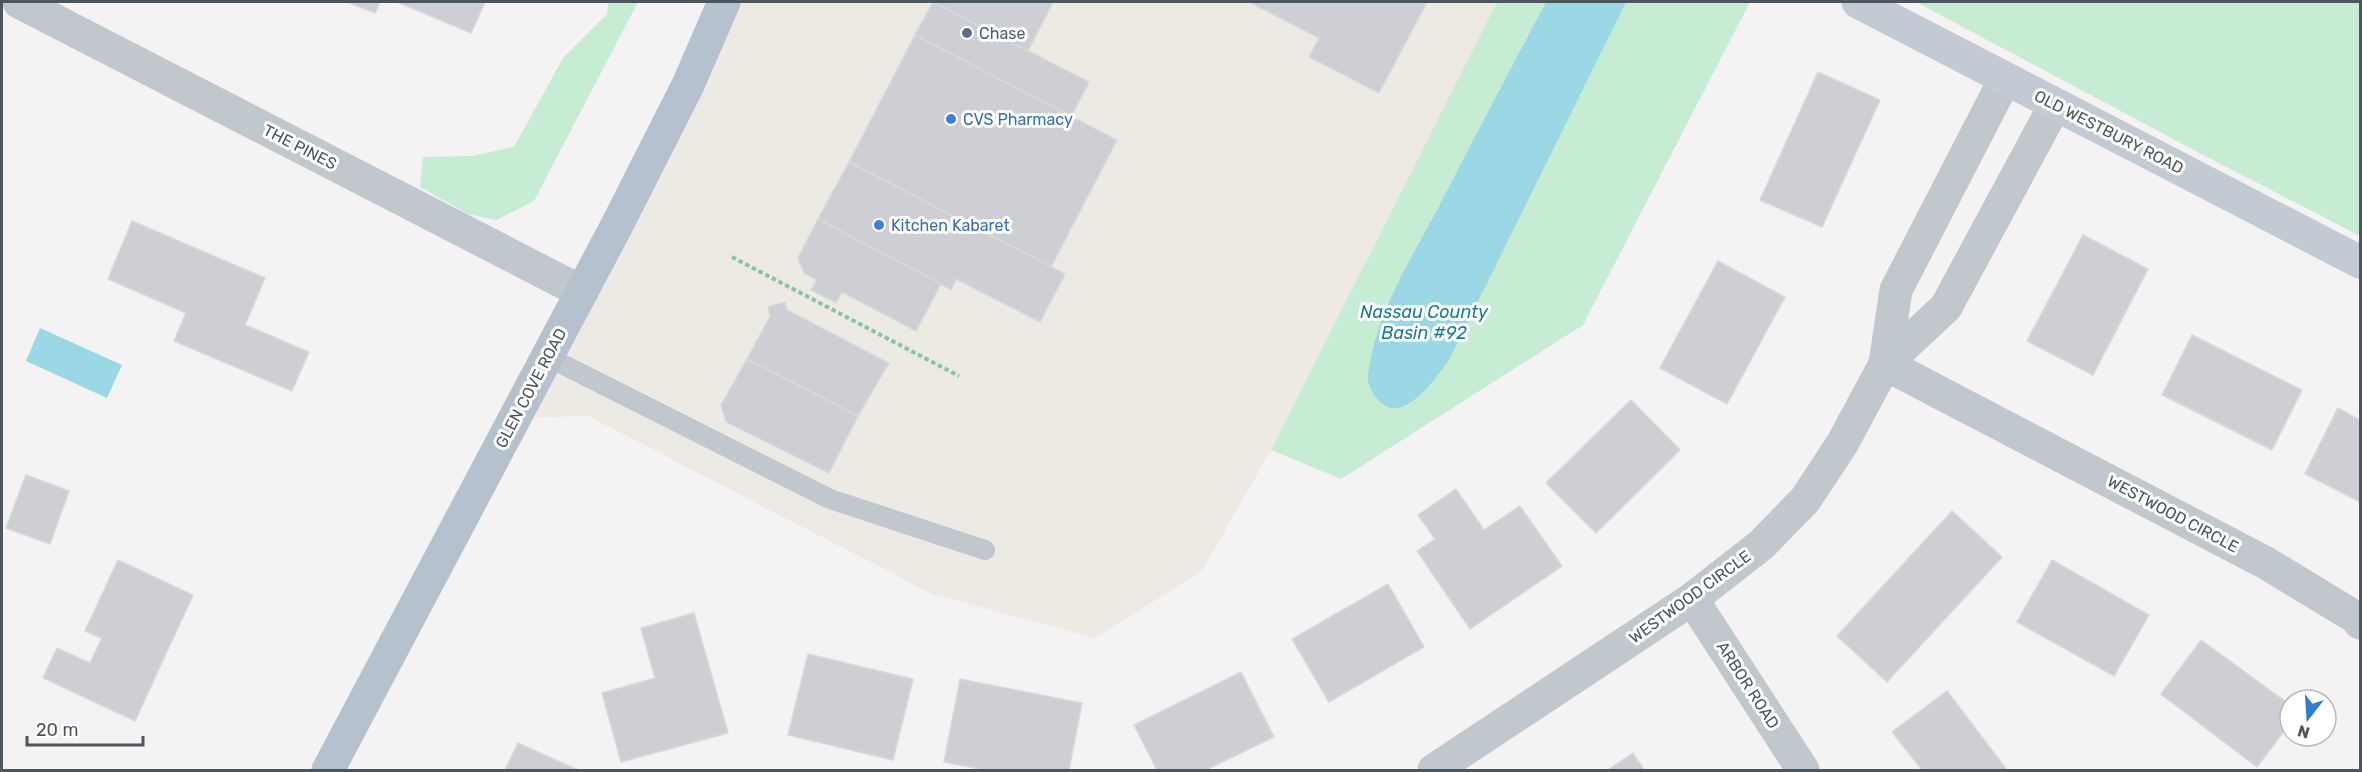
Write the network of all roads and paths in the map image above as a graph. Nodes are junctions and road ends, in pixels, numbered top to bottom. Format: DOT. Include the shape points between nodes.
graph roads {
  1 [pos="19,2"];
  2 [pos="724,2"];
  3 [pos="1858,2"];
  4 [pos="2005,79"];
  5 [pos="2055,105"];
  6 [pos="732,257"];
  7 [pos="2361,262"];
  8 [pos="582,292"];
  9 [pos="548,357"];
  10 [pos="1885,364"];
  11 [pos="959,376"];
  12 [pos="985,549"];
  13 [pos="1692,599"];
  14 [pos="2361,622"];
  15 [pos="328,771"];
  16 [pos="1434,771"];
  17 [pos="1803,771"];
  1 -- 8 [label="street, THE PINES"];
  2 -- 8 [label="main road, GLEN COVE ROAD" via="688,85"];
  3 -- 4 [label="main road, OLD WESTBURY ROAD"];
  4 -- 5 [label="main road, OLD WESTBURY ROAD"];
  4 -- 10 [label="street, WESTWOOD CIRCLE" via="1896,290"];
  5 -- 7 [label="main road, OLD WESTBURY ROAD"];
  5 -- 10 [label="street, WESTWOOD CIRCLE" via="1946,307"];
  6 -- 11 [label="path"];
  8 -- 9 [label="main road, GLEN COVE ROAD"];
  9 -- 12 [label="lane" via="830,499"];
  9 -- 15 [label="main road, GLEN COVE ROAD"];
  10 -- 13 [label="street, WESTWOOD CIRCLE" via="1842,444 1804,500 1761,545"];
  10 -- 14 [label="street, WESTWOOD CIRCLE" via="2266,563"];
  13 -- 16 [label="street, WESTWOOD CIRCLE"];
  13 -- 17 [label="street, ARBOR ROAD"];
}
